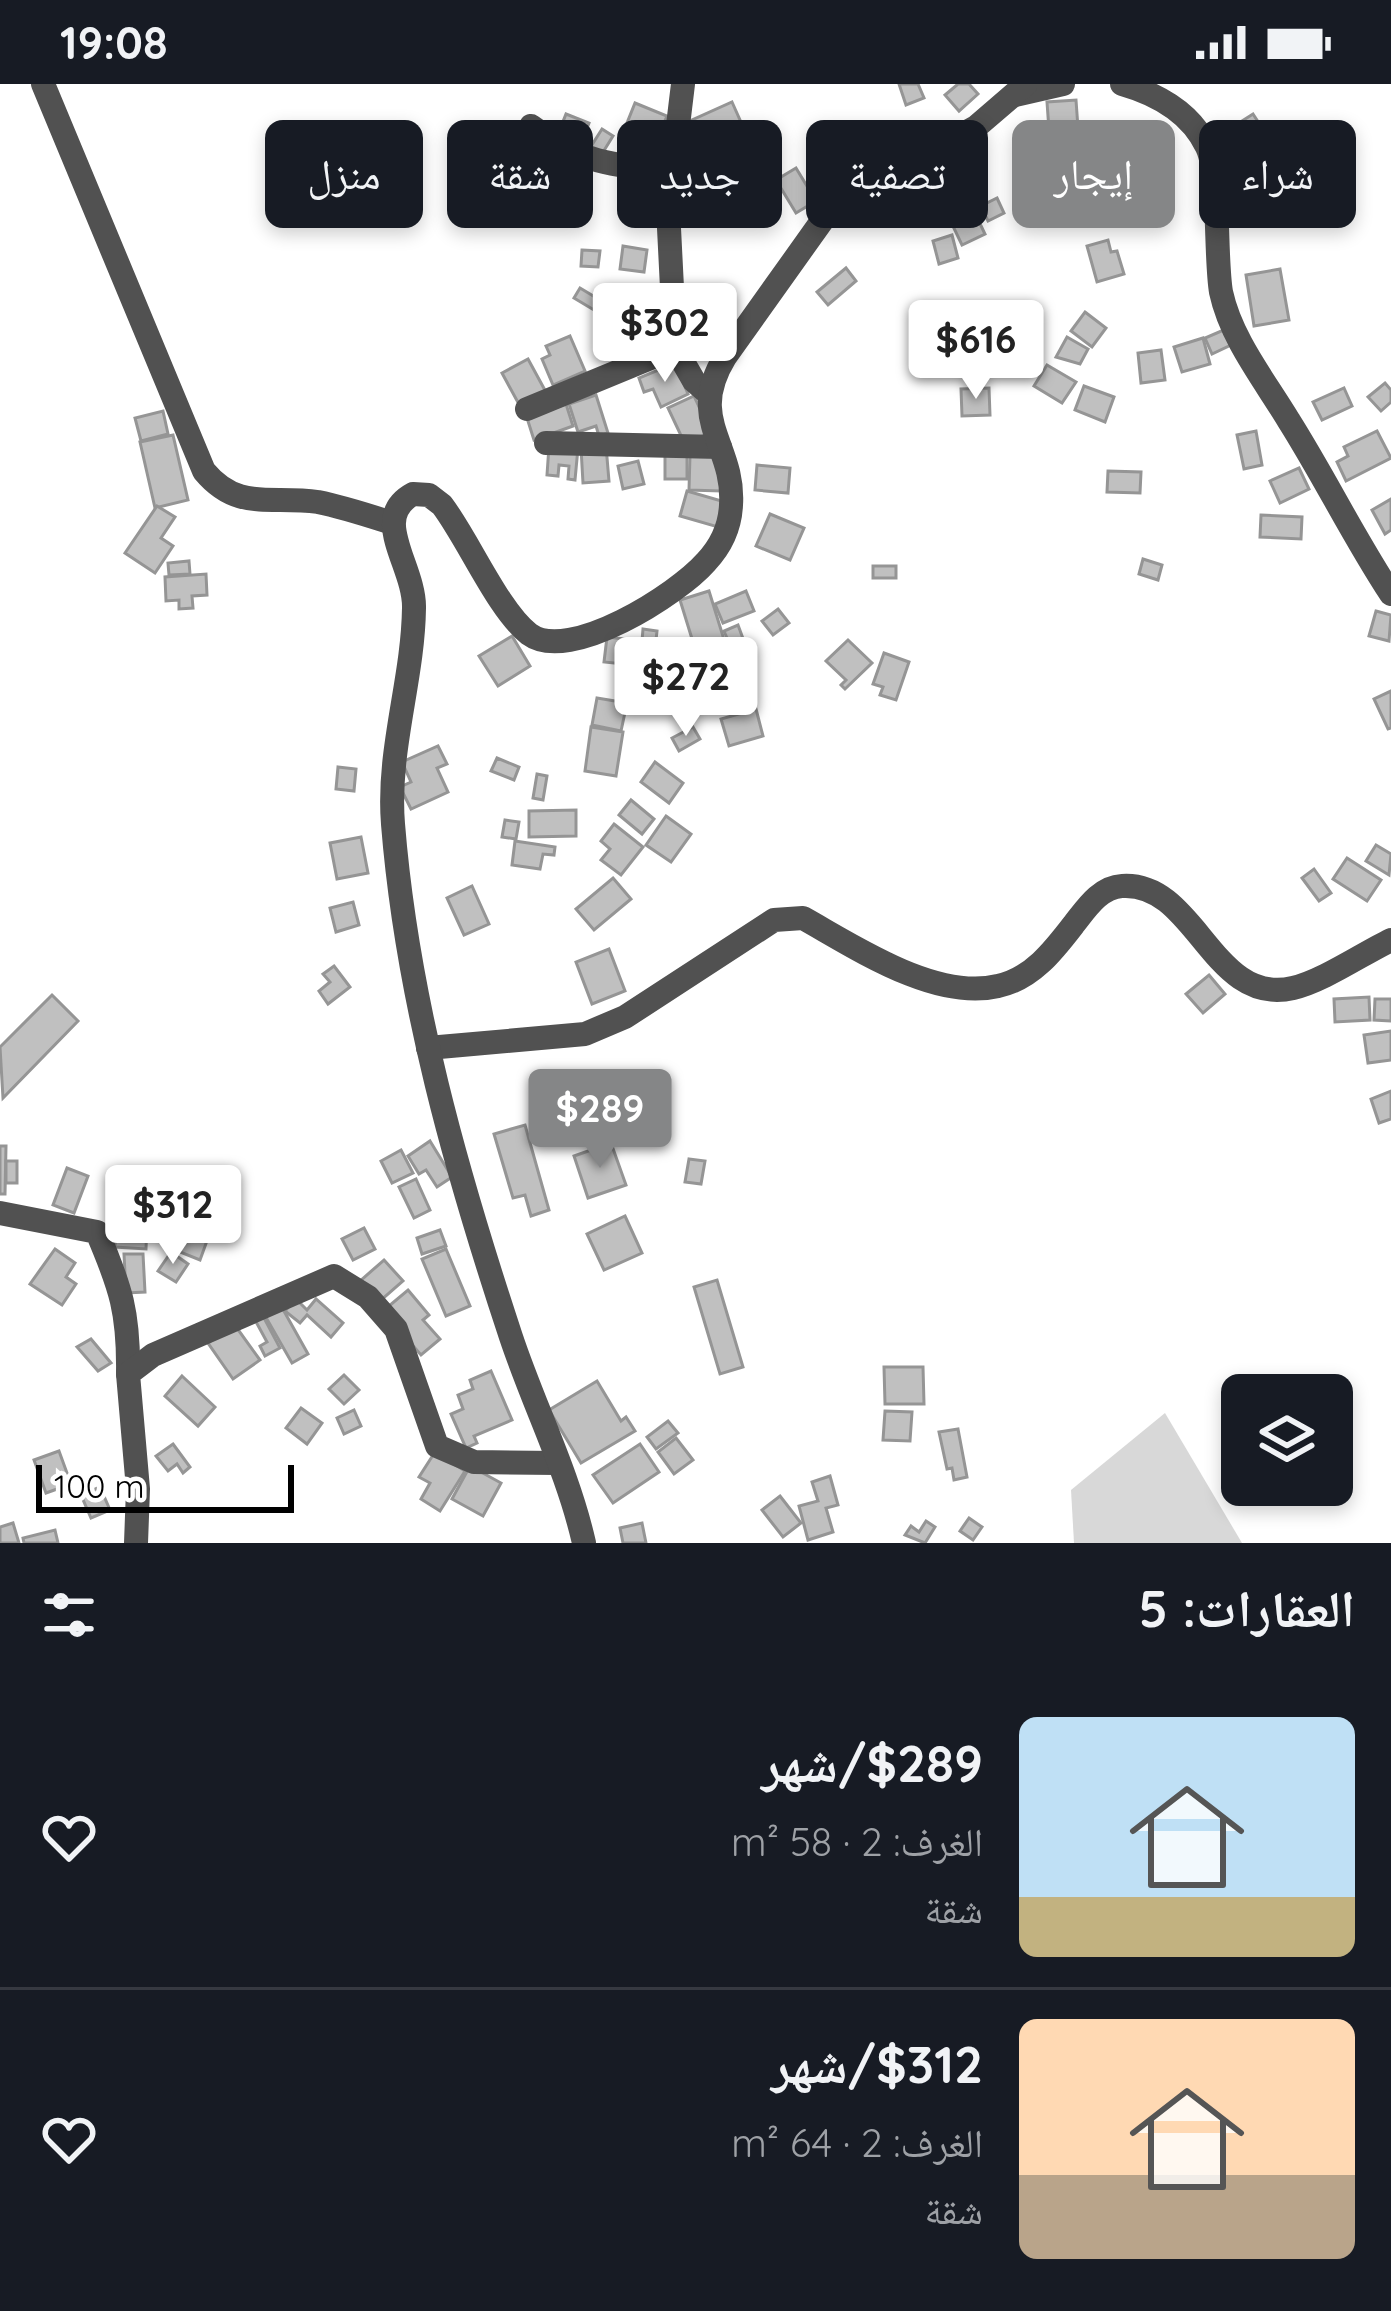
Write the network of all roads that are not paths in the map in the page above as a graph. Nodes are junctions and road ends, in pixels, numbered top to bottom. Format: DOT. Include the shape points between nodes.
graph roads {
  1 [pos="43,84"];
  2 [pos="683,84"];
  3 [pos="1063,84"];
  4 [pos="1122,84"];
  5 [pos="1024,88"];
  6 [pos="679,120"];
  7 [pos="669,228"];
  8 [pos="675,348"];
  9 [pos="710,394"];
  10 [pos="527,409"];
  11 [pos="546,442"];
  12 [pos="720,447"];
  13 [pos="392,523"];
  14 [pos="1391,594"];
  15 [pos="1391,940"];
  16 [pos="428,1048"];
  17 [pos="0,1213"];
  18 [pos="128,1375"];
  19 [pos="557,1463"];
  20 [pos="136,1543"];
  21 [pos="584,1543"];
  1 -- 13 [label="street" via="204,471 236,498 314,502"];
  2 -- 6 [label="street"];
  3 -- 5 [label="street"];
  4 -- 14 [label="street" via="1178,111 1210,152 1230,317"];
  5 -- 9 [label="street" via="976,127 853,184 725,357"];
  7 -- 8 [label="street"];
  8 -- 9 [label="street"];
  8 -- 10 [label="street"];
  9 -- 12 [label="street"];
  11 -- 12 [label="street"];
  12 -- 13 [label="street" via="732,502 727,532 709,560 686,582 578,640 552,644 531,635 428,494 402,500"];
  13 -- 16 [label="street" via="415,596 395,736 393,825"];
  15 -- 16 [label="street" via="1293,988 1268,989 1233,974 1160,898 1117,885 1098,895 1028,973 997,986 967,986 888,966 791,916 586,1034"];
  16 -- 19 [label="street" via="505,1316"];
  17 -- 18 [label="street" via="97,1232 123,1291"];
  18 -- 19 [label="street" via="154,1355 334,1276 368,1297 396,1329 437,1446 474,1462"];
  18 -- 20 [label="street"];
  19 -- 21 [label="street"];
}
